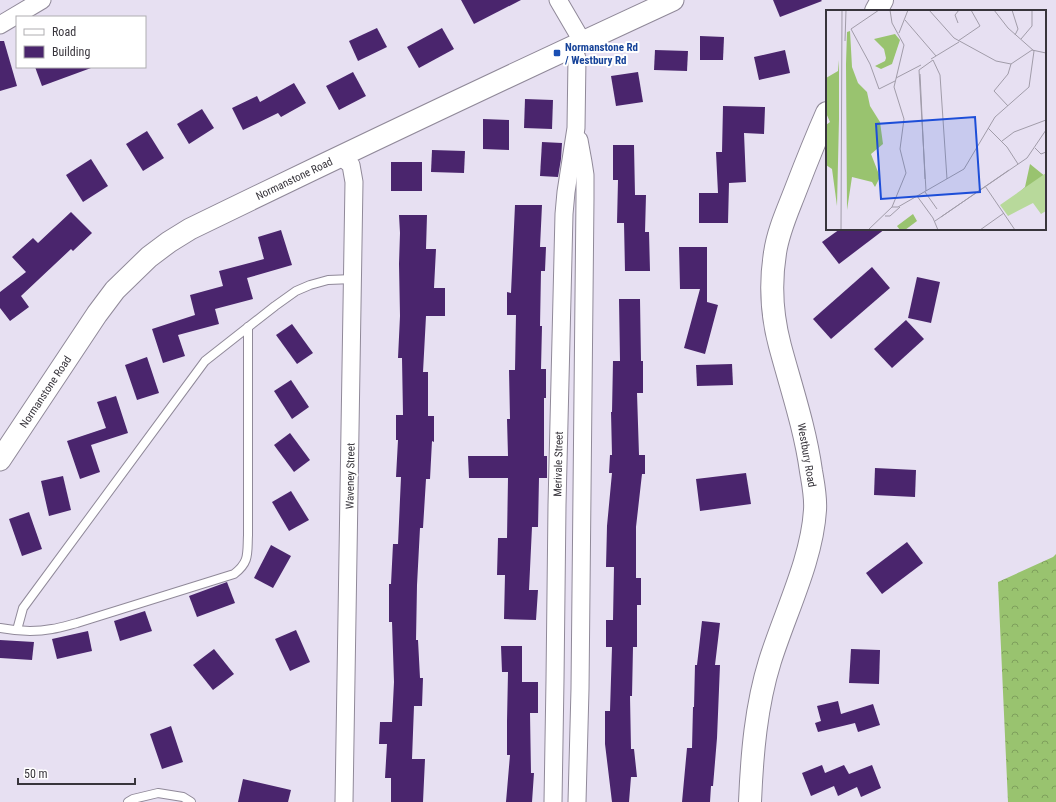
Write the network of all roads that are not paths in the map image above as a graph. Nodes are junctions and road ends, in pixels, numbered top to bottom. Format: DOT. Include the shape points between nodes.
graph roads {
  1 [pos="42,0"];
  2 [pos="558,0"];
  3 [pos="882,0"];
  4 [pos="668,1"];
  5 [pos="877,10"];
  6 [pos="0,25"];
  7 [pos="576,44"];
  8 [pos="826,115"];
  9 [pos="576,128"];
  10 [pos="340,156"];
  11 [pos="353,279"];
  12 [pos="248,327"];
  13 [pos="0,460"];
  14 [pos="0,628"];
  15 [pos="17,630"];
  16 [pos="128,802"];
  17 [pos="191,802"];
  18 [pos="344,802"];
  19 [pos="553,802"];
  20 [pos="578,802"];
  21 [pos="750,802"];
  1 -- 6 [label="street"];
  2 -- 7 [label="street, Merivale Street"];
  3 -- 5 [label="main road"];
  4 -- 7 [label="street, Normanstone Road"];
  7 -- 9 [label="street, Merivale Street"];
  7 -- 10 [label="street, Normanstone Road"];
  8 -- 21 [label="main road, Westbury Road" via="781,228 772,276 774,318 808,450 815,508 808,552 770,662 760,702 753,750"];
  9 -- 19 [label="street, Merivale Street" via="564,214"];
  9 -- 20 [label="street, Merivale Street" via="583,162 585,198"];
  10 -- 11 [label="street, Waveney Street" via="351,165 354,182"];
  10 -- 13 [label="street, Normanstone Road" via="190,229 149,257 115,290 97,314"];
  11 -- 12 [label="lane" via="328,280 296,291"];
  11 -- 18 [label="street, Waveney Street"];
  12 -- 15 [label="lane" via="205,361 23,608"];
  12 -- 15 [label="lane" via="248,535 245,562 240,569 234,574 77,623 50,630"];
  14 -- 15 [label="lane"];
  16 -- 17 [label="lane" via="158,794 183,797"];
}
